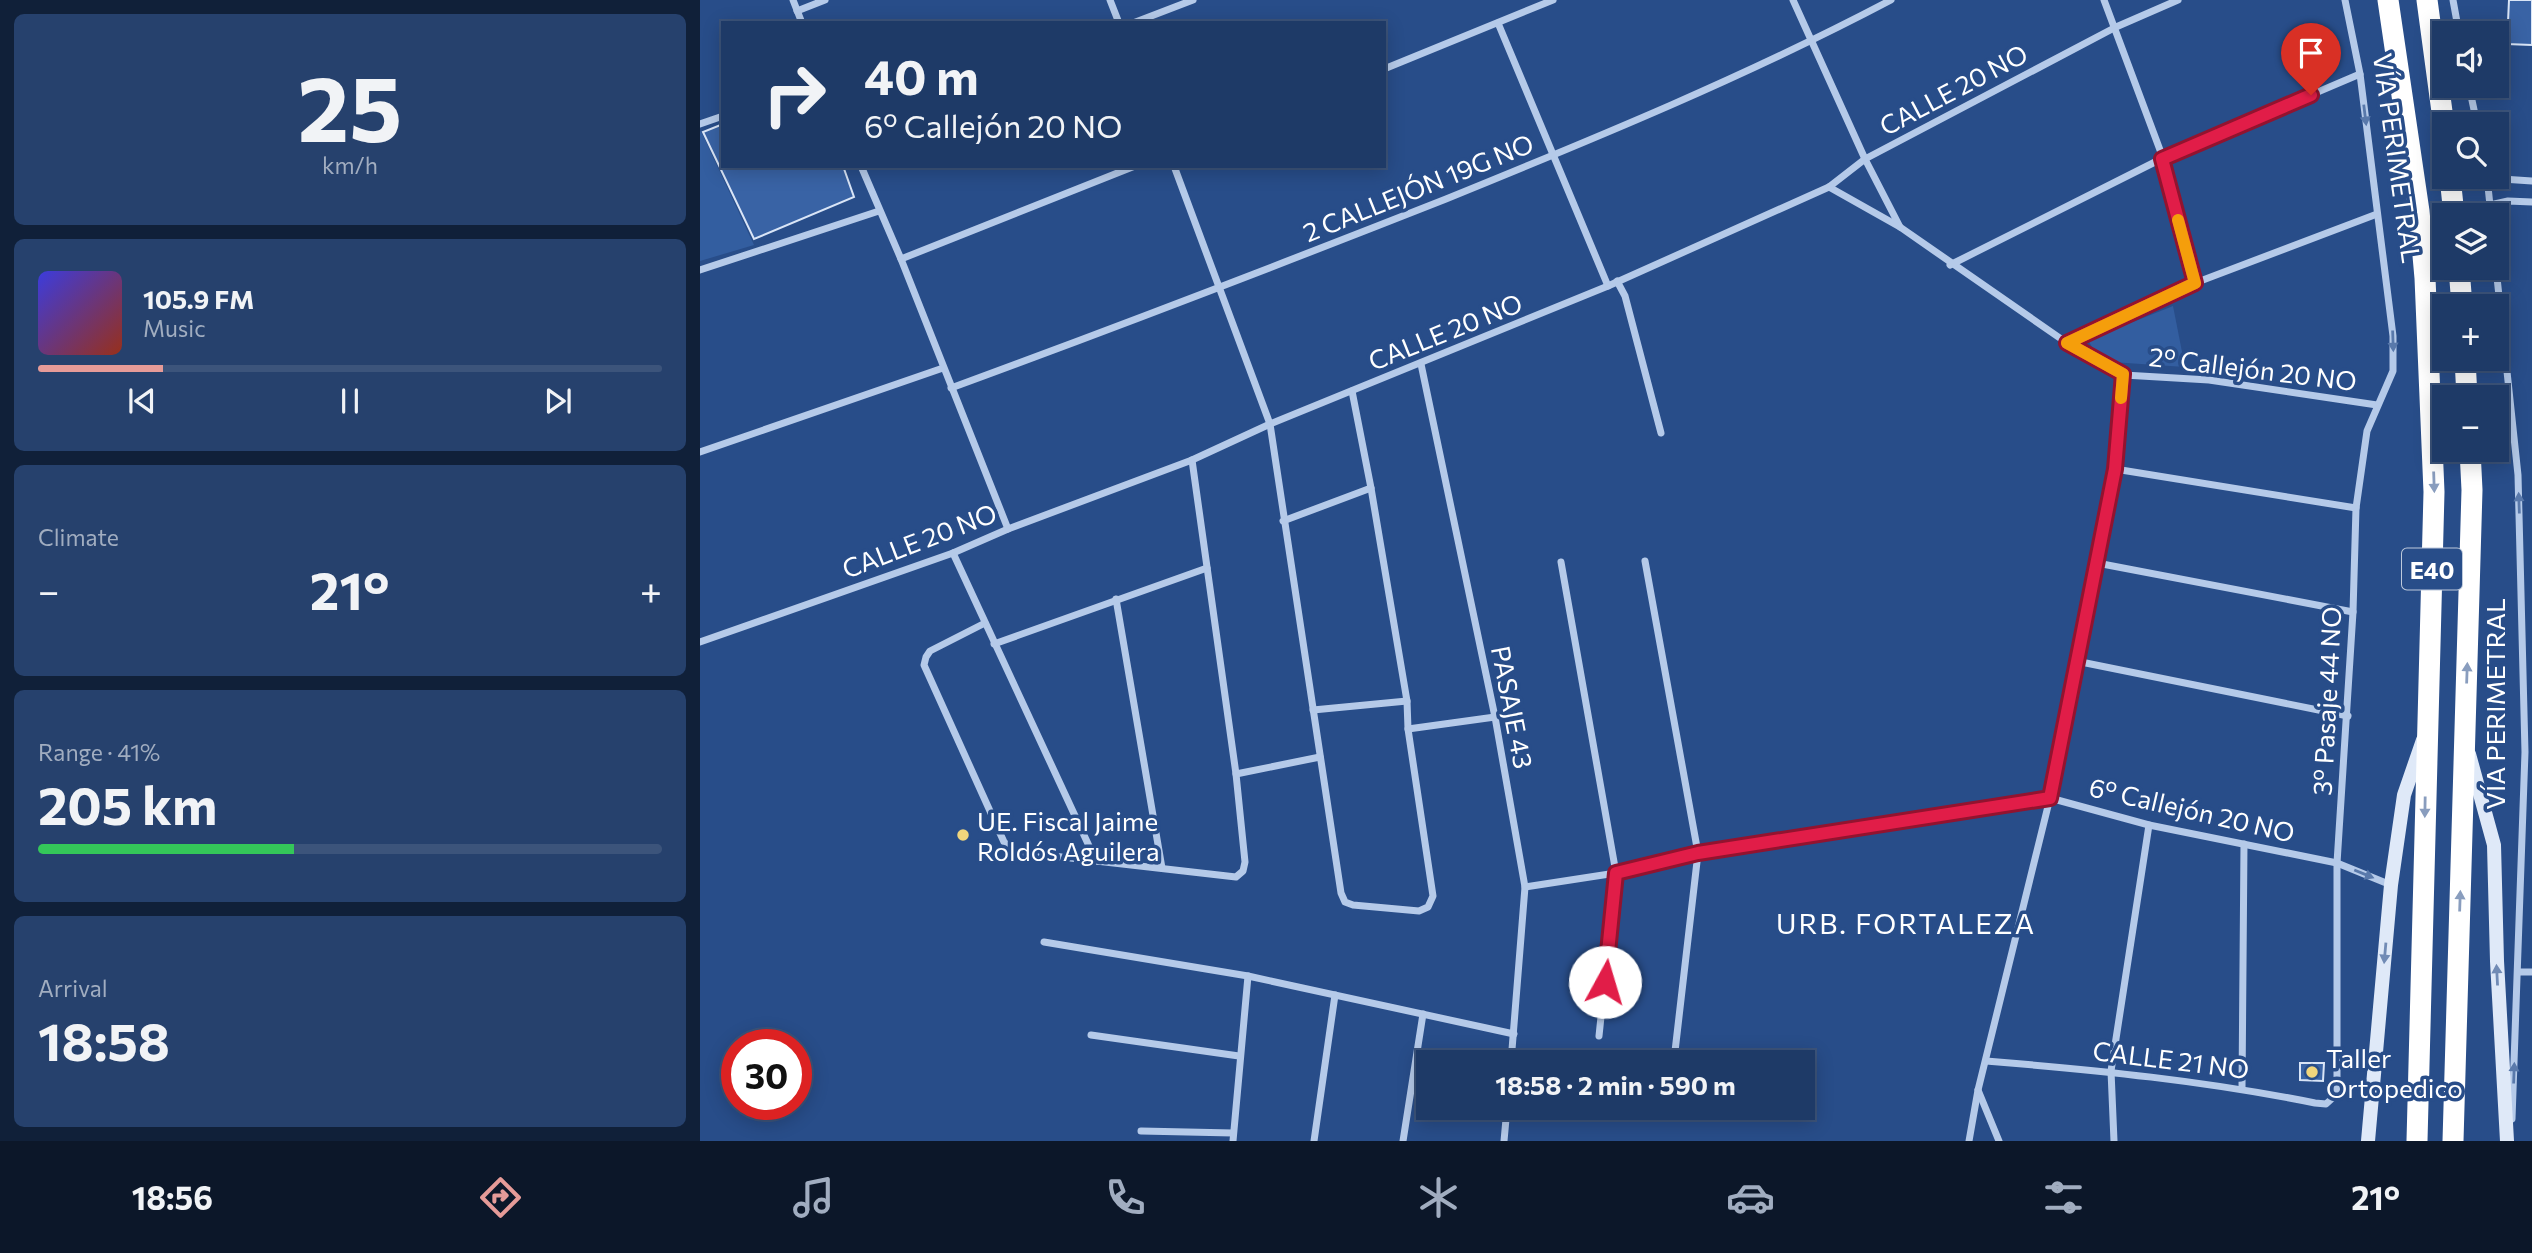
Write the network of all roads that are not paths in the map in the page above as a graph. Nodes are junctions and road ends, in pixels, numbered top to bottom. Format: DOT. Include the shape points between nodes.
graph roads {
  1 [pos="793,0"];
  2 [pos="825,0"];
  3 [pos="1110,0"];
  4 [pos="1193,0"];
  5 [pos="1553,0"];
  6 [pos="1793,0"];
  7 [pos="1891,0"];
  8 [pos="2104,0"];
  9 [pos="2178,0"];
  10 [pos="2345,0"];
  11 [pos="2388,0"];
  12 [pos="2427,0"];
  13 [pos="2453,0"];
  14 [pos="797,11"];
  15 [pos="801,21"];
  16 [pos="1118,21"];
  17 [pos="1138,21"];
  18 [pos="2457,21"];
  19 [pos="1498,23"];
  20 [pos="2116,27"];
  21 [pos="1813,41"];
  22 [pos="1386,68"];
  23 [pos="2360,74"];
  24 [pos="2442,112"];
  25 [pos="721,117"];
  26 [pos="700,124"];
  27 [pos="1553,156"];
  28 [pos="1865,159"];
  29 [pos="2162,159"];
  30 [pos="862,168"];
  31 [pos="1130,168"];
  32 [pos="1175,168"];
  33 [pos="2509,179"];
  34 [pos="2532,181"];
  35 [pos="1829,187"];
  36 [pos="2532,202"];
  37 [pos="2499,203"];
  38 [pos="879,211"];
  39 [pos="2377,214"];
  40 [pos="1900,227"];
  41 [pos="901,259"];
  42 [pos="1950,265"];
  43 [pos="700,270"];
  44 [pos="2497,280"];
  45 [pos="1618,281"];
  46 [pos="2195,283"];
  47 [pos="1608,286"];
  48 [pos="1220,289"];
  49 [pos="2067,343"];
  50 [pos="1421,363"];
  51 [pos="943,368"];
  52 [pos="2123,374"];
  53 [pos="951,388"];
  54 [pos="1352,391"];
  55 [pos="2377,405"];
  56 [pos="1270,424"];
  57 [pos="1661,433"];
  58 [pos="700,452"];
  59 [pos="1192,460"];
  60 [pos="2471,462"];
  61 [pos="2115,469"];
  62 [pos="1371,488"];
  63 [pos="2356,508"];
  64 [pos="1283,521"];
  65 [pos="1008,528"];
  66 [pos="953,553"];
  67 [pos="1645,561"];
  68 [pos="1562,562"];
  69 [pos="2097,563"];
  70 [pos="1207,568"];
  71 [pos="1116,599"];
  72 [pos="2353,612"];
  73 [pos="985,624"];
  74 [pos="700,642"];
  75 [pos="994,644"];
  76 [pos="2076,661"];
  77 [pos="1407,701"];
  78 [pos="1313,710"];
  79 [pos="1495,716"];
  80 [pos="2348,716"];
  81 [pos="1408,729"];
  82 [pos="2427,729"];
  83 [pos="2465,741"];
  84 [pos="1320,757"];
  85 [pos="1236,774"];
  86 [pos="2050,798"];
  87 [pos="2149,825"];
  88 [pos="2244,844"];
  89 [pos="1698,853"];
  90 [pos="1096,861"];
  91 [pos="2337,863"];
  92 [pos="1162,868"];
  93 [pos="1616,873"];
  94 [pos="2391,885"];
  95 [pos="1524,887"];
  96 [pos="1044,942"];
  97 [pos="2518,972"];
  98 [pos="2532,972"];
  99 [pos="1248,976"];
  100 [pos="1335,995"];
  101 [pos="1423,1014"];
  102 [pos="1514,1034"];
  103 [pos="1091,1035"];
  104 [pos="1599,1036"];
  105 [pos="1512,1050"];
  106 [pos="1675,1050"];
  107 [pos="1239,1056"];
  108 [pos="1986,1061"];
  109 [pos="2111,1071"];
  110 [pos="2338,1086"];
  111 [pos="2242,1088"];
  112 [pos="1978,1090"];
  113 [pos="1506,1120"];
  114 [pos="1142,1131"];
  115 [pos="1233,1137"];
  116 [pos="1314,1141"];
  117 [pos="1403,1141"];
  118 [pos="1504,1141"];
  119 [pos="1969,1141"];
  120 [pos="1999,1141"];
  121 [pos="2114,1141"];
  122 [pos="2368,1141"];
  123 [pos="2417,1141"];
  124 [pos="2453,1141"];
  125 [pos="2509,1141"];
  1 -- 14 [label="street"];
  2 -- 14 [label="street"];
  3 -- 16 [label="street"];
  4 -- 17 [label="street"];
  5 -- 19 [label="street"];
  6 -- 21 [label="street"];
  7 -- 21 [label="street, 2 CALLEJÓN 19G NO"];
  8 -- 20 [label="street"];
  9 -- 20 [label="street, CALLE 20 NO"];
  10 -- 23 [label="street, VÍA PERIMETRAL"];
  11 -- 82 [label="highway, VÍA PERIMETRAL / E40, one-way" via="2425,278 2434,492"];
  12 -- 24 [label="highway, VÍA PERIMETRAL"];
  13 -- 18 [label="street"];
  14 -- 15 [label="street"];
  19 -- 22 [label="street"];
  19 -- 27 [label="street"];
  20 -- 28 [label="street, CALLE 20 NO"];
  20 -- 29 [label="street"];
  21 -- 27 [label="street, 2 CALLEJÓN 19G NO"];
  21 -- 28 [label="street"];
  23 -- 29 [label="street"];
  23 -- 39 [label="street, VÍA PERIMETRAL, one-way"];
  25 -- 26 [label="street"];
  27 -- 47 [label="street"];
  27 -- 48 [label="street, 2 CALLEJÓN 19G NO"];
  28 -- 35 [label="street, CALLE 20 NO"];
  28 -- 40 [label="street"];
  29 -- 42 [label="street"];
  29 -- 46 [label="street"];
  30 -- 38 [label="street"];
  31 -- 41 [label="street"];
  32 -- 48 [label="street"];
  33 -- 34 [label="street"];
  35 -- 40 [label="street"];
  35 -- 45 [label="street, CALLE 20 NO"];
  36 -- 37 [label="street"];
  38 -- 41 [label="street"];
  38 -- 43 [label="street"];
  39 -- 46 [label="street"];
  39 -- 55 [label="street, VÍA PERIMETRAL, one-way" via="2393,347 2393,371"];
  40 -- 42 [label="street"];
  41 -- 51 [label="street"];
  42 -- 49 [label="street"];
  97 -- 44 [label="street, VÍA PERIMETRAL, one-way" via="2525,752 2520,531"];
  45 -- 47 [label="street, CALLE 20 NO"];
  45 -- 57 [label="street"];
  46 -- 49 [label="street"];
  47 -- 50 [label="street, CALLE 20 NO"];
  48 -- 53 [label="street, 2 CALLEJÓN 19G NO"];
  48 -- 56 [label="street"];
  49 -- 52 [label="street"];
  50 -- 54 [label="street, CALLE 20 NO"];
  50 -- 79 [label="street, PASAJE 43"];
  51 -- 53 [label="street"];
  51 -- 58 [label="street"];
  52 -- 55 [label="street, 2º Callejón 20 NO" via="2209,380"];
  52 -- 61 [label="street"];
  53 -- 65 [label="street"];
  54 -- 56 [label="street, CALLE 20 NO"];
  54 -- 62 [label="street"];
  55 -- 63 [label="street, 3º Pasaje 44 NO" via="2367,431"];
  56 -- 59 [label="street, CALLE 20 NO"];
  56 -- 64 [label="street"];
  59 -- 65 [label="street, CALLE 20 NO"];
  59 -- 70 [label="street"];
  83 -- 60 [label="highway, VÍA PERIMETRAL / E40, one-way"];
  61 -- 63 [label="street"];
  61 -- 69 [label="street"];
  62 -- 64 [label="street"];
  62 -- 77 [label="street"];
  63 -- 72 [label="street, 3º Pasaje 44 NO"];
  64 -- 78 [label="street"];
  65 -- 66 [label="street, CALLE 20 NO"];
  66 -- 73 [label="street"];
  66 -- 74 [label="street, CALLE 20 NO"];
  67 -- 89 [label="street"];
  68 -- 93 [label="street"];
  69 -- 72 [label="street"];
  69 -- 76 [label="street"];
  70 -- 71 [label="street"];
  70 -- 85 [label="street"];
  71 -- 75 [label="street"];
  71 -- 92 [label="street"];
  72 -- 80 [label="street, 3º Pasaje 44 NO"];
  73 -- 75 [label="street"];
  73 -- 90 [label="street" via="930,652 925,665 1004,842 1019,852"];
  75 -- 90 [label="street"];
  76 -- 80 [label="street"];
  76 -- 86 [label="street"];
  77 -- 78 [label="street"];
  77 -- 81 [label="street"];
  78 -- 84 [label="street"];
  79 -- 81 [label="street"];
  79 -- 95 [label="street, PASAJE 43"];
  80 -- 91 [label="street, 3º Pasaje 44 NO"];
  81 -- 84 [label="street" via="1433,897 1428,907 1419,911 1345,902"];
  82 -- 94 [label="main road, VÍA PERIMETRAL" via="2404,795"];
  82 -- 123 [label="highway, VÍA PERIMETRAL / E40, one-way"];
  124 -- 83 [label="highway, VÍA PERIMETRAL / E40, one-way"];
  125 -- 83 [label="main road, VÍA PERIMETRAL, one-way" via="2494,845"];
  84 -- 85 [label="street"];
  85 -- 92 [label="street" via="1243,871 1236,877"];
  86 -- 87 [label="street, 6º Callejón 20 NO"];
  86 -- 89 [label="street, 6º Callejón 20 NO"];
  86 -- 108 [label="street"];
  87 -- 88 [label="street, 6º Callejón 20 NO"];
  87 -- 109 [label="street"];
  88 -- 91 [label="street, 6º Callejón 20 NO"];
  88 -- 111 [label="street"];
  89 -- 93 [label="street, 6º Callejón 20 NO"];
  89 -- 106 [label="street"];
  90 -- 92 [label="street"];
  91 -- 94 [label="street, 6º Callejón 20 NO, one-way"];
  91 -- 110 [label="street, 3º Pasaje 44 NO"];
  93 -- 95 [label="street, 6º Callejón 20 NO"];
  93 -- 104 [label="street"];
  94 -- 122 [label="main road, VÍA PERIMETRAL, one-way"];
  95 -- 102 [label="street, PASAJE 43"];
  96 -- 99 [label="street"];
  97 -- 98 [label="street"];
  125 -- 97 [label="street, VÍA PERIMETRAL, one-way"];
  99 -- 100 [label="street"];
  99 -- 107 [label="street"];
  100 -- 101 [label="street"];
  100 -- 116 [label="street"];
  101 -- 102 [label="street"];
  101 -- 117 [label="street"];
  102 -- 105 [label="street, PASAJE 43"];
  103 -- 107 [label="street"];
  107 -- 115 [label="street"];
  108 -- 109 [label="street, CALLE 21 NO"];
  108 -- 112 [label="street"];
  109 -- 111 [label="street, CALLE 21 NO"];
  109 -- 121 [label="street"];
  110 -- 111 [label="street, CALLE 21 NO" via="2333,1100 2326,1104"];
  112 -- 119 [label="street"];
  112 -- 120 [label="street"];
  113 -- 118 [label="street"];
  114 -- 115 [label="street"];
}
